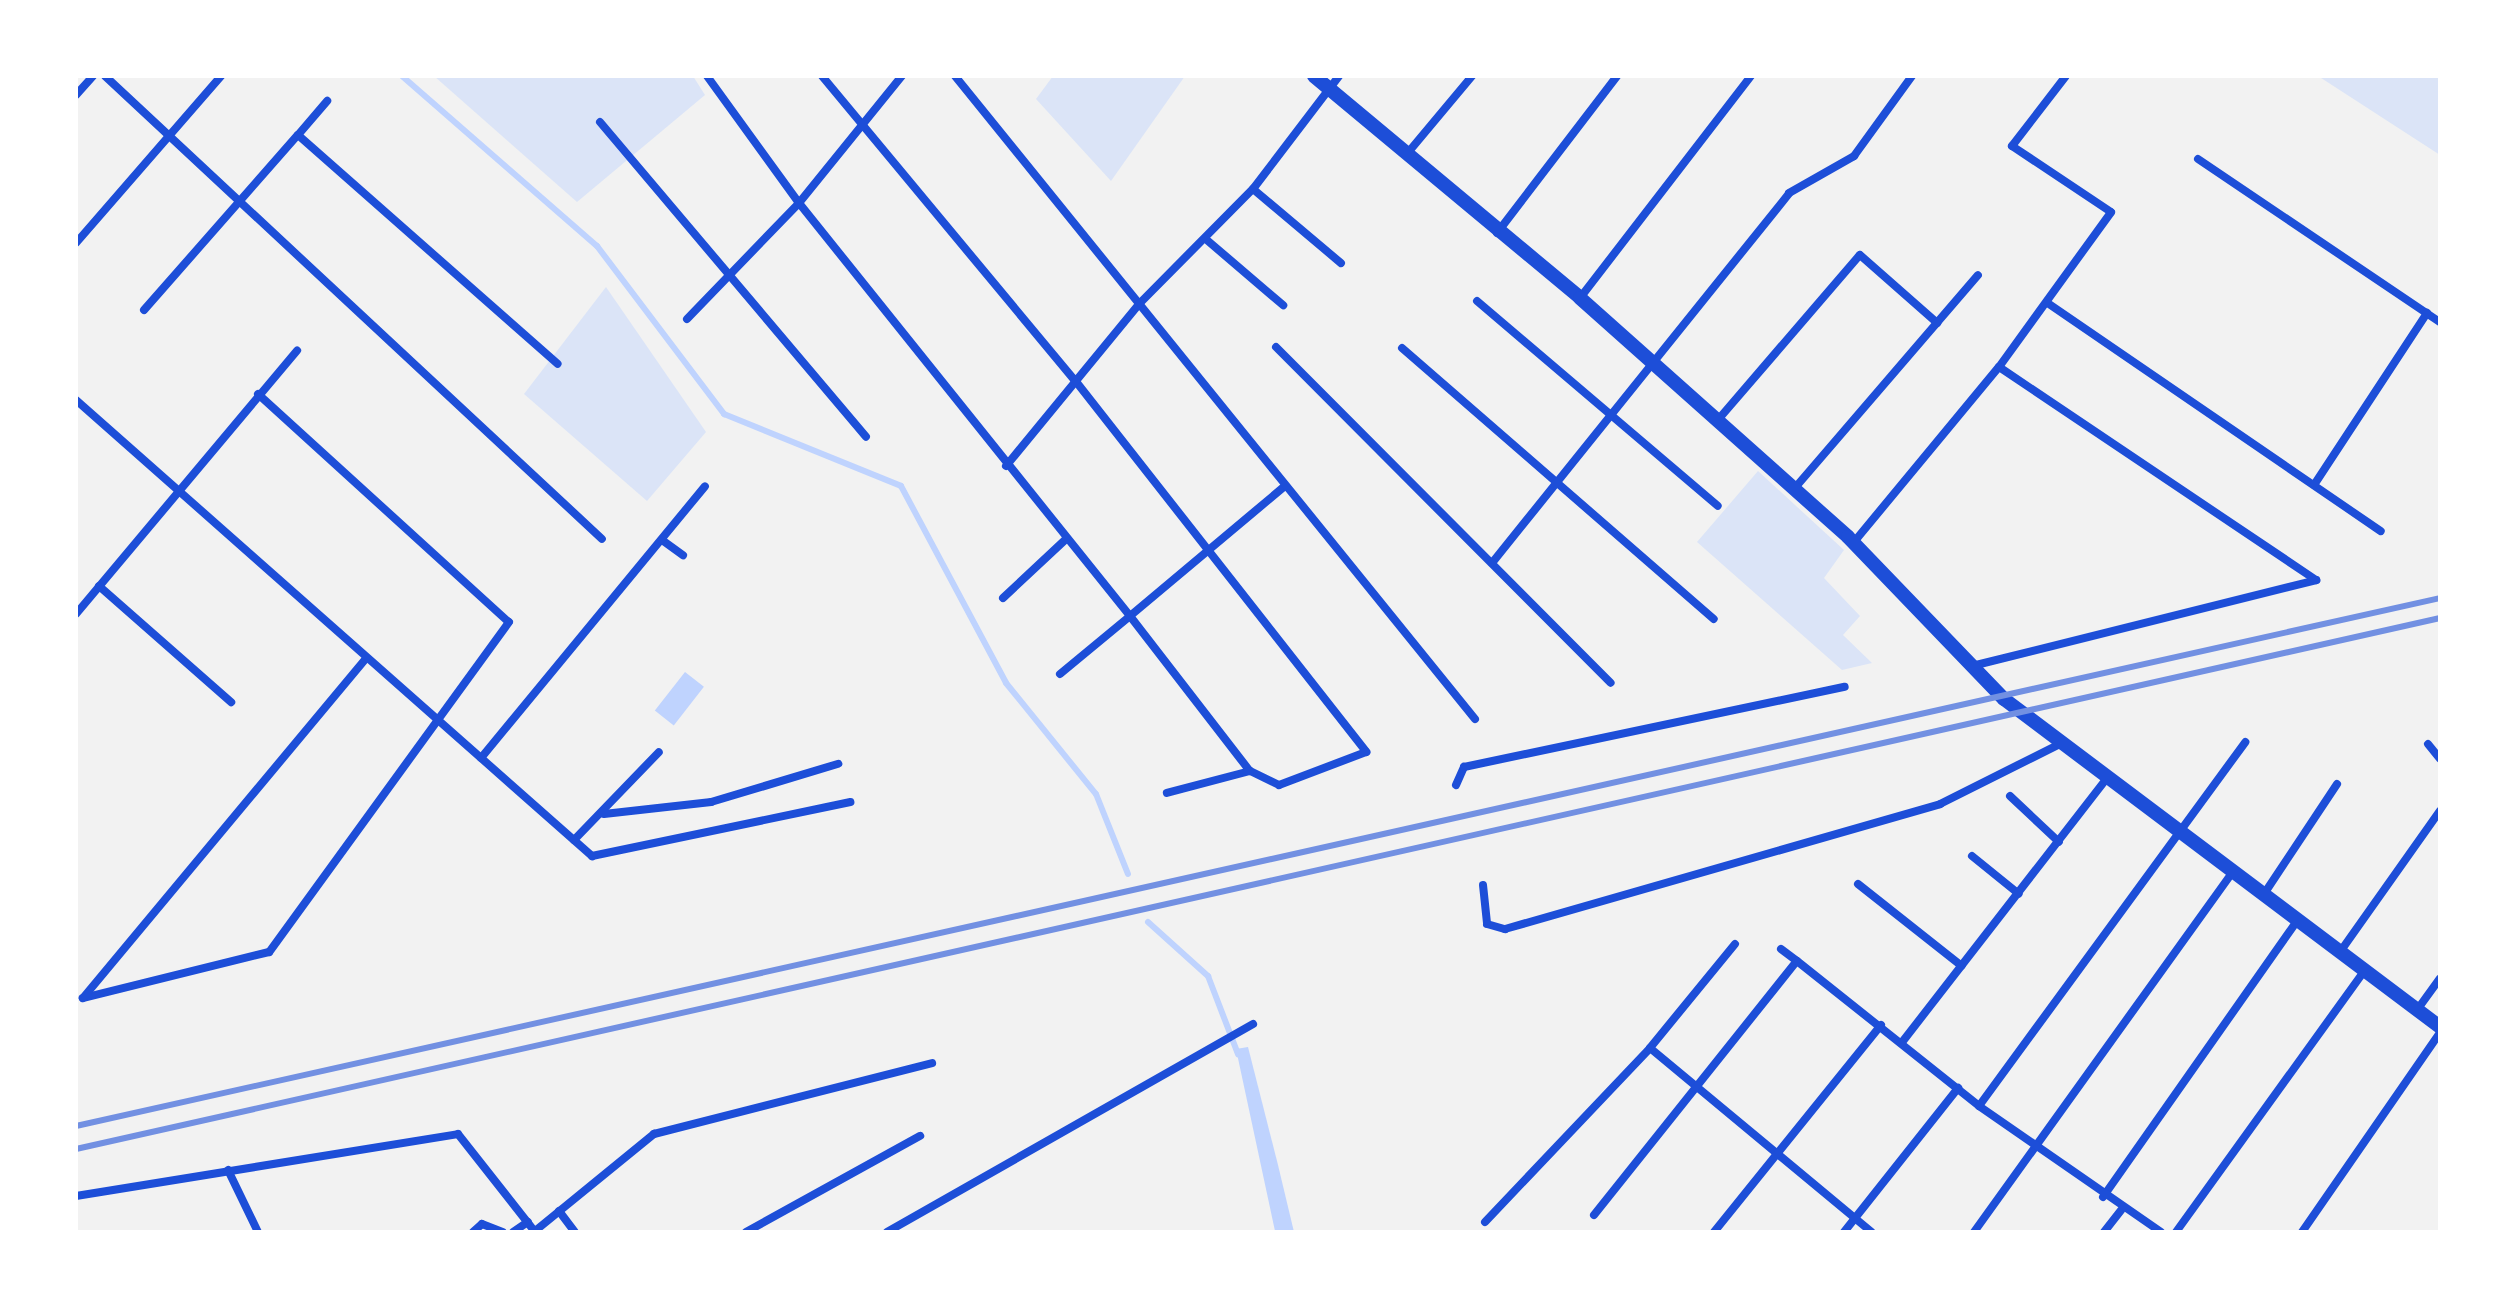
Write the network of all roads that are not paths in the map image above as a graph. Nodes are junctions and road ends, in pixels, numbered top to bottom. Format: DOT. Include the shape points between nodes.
graph roads {
  1 [pos="93,76"];
  2 [pos="105,76"];
  3 [pos="221,76"];
  4 [pos="707,76"];
  5 [pos="822,76"];
  6 [pos="902,76"];
  7 [pos="955,76"];
  8 [pos="1314,76"];
  9 [pos="1339,76"];
  10 [pos="1472,76"];
  11 [pos="1617,76"];
  12 [pos="1751,76"];
  13 [pos="1912,76"];
  14 [pos="2066,76"];
  15 [pos="1330,89"];
  16 [pos="76,95"];
  17 [pos="327,101"];
  18 [pos="600,122"];
  19 [pos="863,126"];
  20 [pos="170,135"];
  21 [pos="298,135"];
  22 [pos="1405,156"];
  23 [pos="2198,159"];
  24 [pos="1253,189"];
  25 [pos="239,201"];
  26 [pos="799,203"];
  27 [pos="1497,234"];
  28 [pos="1208,241"];
  29 [pos="76,243"];
  30 [pos="1341,263"];
  31 [pos="1978,275"];
  32 [pos="727,277"];
  33 [pos="1580,298"];
  34 [pos="1477,301"];
  35 [pos="1140,303"];
  36 [pos="2049,304"];
  37 [pos="1283,305"];
  38 [pos="144,310"];
  39 [pos="2427,313"];
  40 [pos="687,319"];
  41 [pos="2440,322"];
  42 [pos="1937,323"];
  43 [pos="1276,347"];
  44 [pos="1402,348"];
  45 [pos="297,351"];
  46 [pos="558,364"];
  47 [pos="1654,365"];
  48 [pos="1999,367"];
  49 [pos="1074,379"];
  50 [pos="258,394"];
  51 [pos="76,400"];
  52 [pos="1615,413"];
  53 [pos="1717,421"];
  54 [pos="866,437"];
  55 [pos="1006,466"];
  56 [pos="1560,479"];
  57 [pos="2314,485"];
  58 [pos="705,486"];
  59 [pos="1285,486"];
  60 [pos="1794,489"];
  61 [pos="176,490"];
  62 [pos="1718,506"];
  63 [pos="2381,531"];
  64 [pos="602,539"];
  65 [pos="1066,539"];
  66 [pos="662,540"];
  67 [pos="1854,542"];
  68 [pos="1205,551"];
  69 [pos="683,555"];
  70 [pos="1492,563"];
  71 [pos="99,586"];
  72 [pos="1003,598"];
  73 [pos="76,614"];
  74 [pos="1130,616"];
  75 [pos="1714,619"];
  76 [pos="365,659"];
  77 [pos="1972,666"];
  78 [pos="1060,674"];
  79 [pos="1611,683"];
  80 [pos="1845,687"];
  81 [pos="231,702"];
  82 [pos="1475,719"];
  83 [pos="436,723"];
  84 [pos="2062,742"];
  85 [pos="2245,742"];
  86 [pos="2428,744"];
  87 [pos="659,752"];
  88 [pos="481,758"];
  89 [pos="2440,759"];
  90 [pos="838,764"];
  91 [pos="1250,771"];
  92 [pos="2109,776"];
  93 [pos="2337,784"];
  94 [pos="1456,785"];
  95 [pos="1167,793"];
  96 [pos="2010,796"];
  97 [pos="850,802"];
  98 [pos="2440,811"];
  99 [pos="604,814"];
  100 [pos="2178,829"];
  101 [pos="574,840"];
  102 [pos="2059,842"];
  103 [pos="1972,856"];
  104 [pos="2233,872"];
  105 [pos="1858,884"];
  106 [pos="1483,885"];
  107 [pos="2019,894"];
  108 [pos="2264,894"];
  109 [pos="2298,920"];
  110 [pos="1735,944"];
  111 [pos="1781,949"];
  112 [pos="2340,952"];
  113 [pos="1797,961"];
  114 [pos="1962,966"];
  115 [pos="2366,970"];
  116 [pos="2440,978"];
  117 [pos="2417,1010"];
  118 [pos="1253,1024"];
  119 [pos="1881,1025"];
  120 [pos="2440,1027"];
  121 [pos="2440,1033"];
  122 [pos="1903,1041"];
  123 [pos="1650,1048"];
  124 [pos="932,1063"];
  125 [pos="1699,1088"];
  126 [pos="1958,1088"];
  127 [pos="1979,1106"];
  128 [pos="920,1136"];
  129 [pos="2035,1150"];
  130 [pos="1779,1152"];
  131 [pos="228,1170"];
  132 [pos="76,1196"];
  133 [pos="2103,1197"];
  134 [pos="2121,1210"];
  135 [pos="559,1211"];
  136 [pos="1594,1215"];
  137 [pos="1855,1219"];
  138 [pos="528,1222"];
  139 [pos="1485,1222"];
  140 [pos="258,1232"];
  141 [pos="473,1232"];
  142 [pos="503,1232"];
  143 [pos="513,1232"];
  144 [pos="535,1232"];
  145 [pos="575,1232"];
  146 [pos="746,1232"];
  147 [pos="887,1232"];
  148 [pos="1714,1232"];
  149 [pos="1844,1232"];
  150 [pos="1872,1232"];
  151 [pos="1974,1232"];
  152 [pos="2104,1232"];
  153 [pos="2161,1232"];
  154 [pos="2176,1232"];
  155 [pos="2302,1232"];
  1 -- 16 [label="street"];
  2 -- 20 [label="street"];
  3 -- 20 [label="street"];
  4 -- 26 [label="street"];
  5 -- 19 [label="street"];
  6 -- 19 [label="street"];
  7 -- 35 [label="street"];
  8 -- 15 [label="street"];
  9 -- 15 [label="street"];
  10 -- 22 [label="street"];
  11 -- 27 [label="street"];
  12 -- 33 [label="street"];
  13 -- 47 [label="street" via="1854,156 1789,193"];
  14 -- 36 [label="street" via="2012,146 2111,212"];
  15 -- 22 [label="street"];
  15 -- 24 [label="street"];
  17 -- 21 [label="street"];
  18 -- 32 [label="street"];
  19 -- 26 [label="street"];
  19 -- 49 [label="street"];
  20 -- 25 [label="street"];
  20 -- 29 [label="street"];
  21 -- 25 [label="street"];
  21 -- 46 [label="street"];
  22 -- 27 [label="street"];
  23 -- 39 [label="street"];
  24 -- 28 [label="street"];
  24 -- 30 [label="street"];
  25 -- 38 [label="street"];
  25 -- 64 [label="street"];
  26 -- 32 [label="street"];
  26 -- 55 [label="street"];
  27 -- 33 [label="street"];
  28 -- 35 [label="street"];
  28 -- 37 [label="street"];
  31 -- 42 [label="street"];
  32 -- 40 [label="street"];
  32 -- 54 [label="street"];
  33 -- 47 [label="street"];
  34 -- 52 [label="street"];
  35 -- 49 [label="street"];
  35 -- 59 [label="street"];
  36 -- 48 [label="street"];
  36 -- 57 [label="street"];
  39 -- 41 [label="street"];
  39 -- 57 [label="street"];
  42 -- 53 [label="street" via="1860,255"];
  42 -- 60 [label="street"];
  43 -- 70 [label="street"];
  44 -- 56 [label="street"];
  45 -- 50 [label="street"];
  47 -- 52 [label="street"];
  47 -- 53 [label="street"];
  48 -- 67 [label="street"];
  48 -- 77 [label="street" via="2316,580"];
  49 -- 55 [label="street"];
  49 -- 68 [label="street"];
  50 -- 61 [label="street"];
  50 -- 83 [label="street" via="509,622"];
  51 -- 61 [label="street"];
  52 -- 56 [label="street"];
  52 -- 62 [label="street"];
  53 -- 60 [label="street"];
  55 -- 65 [label="street"];
  56 -- 70 [label="street"];
  56 -- 75 [label="street"];
  57 -- 63 [label="street"];
  58 -- 66 [label="street"];
  59 -- 68 [label="street"];
  59 -- 82 [label="street"];
  60 -- 67 [label="street"];
  61 -- 71 [label="street"];
  61 -- 76 [label="street"];
  65 -- 72 [label="street"];
  65 -- 74 [label="street"];
  66 -- 69 [label="street"];
  66 -- 88 [label="street"];
  67 -- 77 [label="street"];
  68 -- 74 [label="street"];
  68 -- 91 [label="street" via="1366,752 1292,783 1273,785"];
  70 -- 79 [label="street"];
  71 -- 73 [label="street"];
  71 -- 81 [label="street"];
  74 -- 78 [label="street"];
  74 -- 91 [label="street"];
  76 -- 83 [label="street"];
  76 -- 83 [label="street" via="83,998 269,952"];
  77 -- 84 [label="street"];
  80 -- 94 [label="street" via="1464,767"];
  83 -- 88 [label="street"];
  84 -- 92 [label="street"];
  84 -- 106 [label="street" via="1940,804 1505,929 1487,924"];
  85 -- 100 [label="street"];
  86 -- 89 [label="street"];
  87 -- 99 [label="street"];
  88 -- 101 [label="street"];
  90 -- 99 [label="street" via="711,802"];
  91 -- 95 [label="street"];
  92 -- 100 [label="street"];
  92 -- 102 [label="street"];
  93 -- 108 [label="street"];
  96 -- 102 [label="street"];
  97 -- 101 [label="street" via="592,856"];
  98 -- 112 [label="street"];
  99 -- 101 [label="street"];
  100 -- 104 [label="street"];
  100 -- 127 [label="street"];
  102 -- 107 [label="street"];
  103 -- 107 [label="street"];
  104 -- 108 [label="street"];
  104 -- 129 [label="street"];
  105 -- 114 [label="street"];
  107 -- 114 [label="street"];
  108 -- 109 [label="street"];
  109 -- 112 [label="street"];
  109 -- 133 [label="street"];
  110 -- 123 [label="street"];
  111 -- 113 [label="street"];
  112 -- 115 [label="street"];
  113 -- 119 [label="street"];
  113 -- 125 [label="street"];
  114 -- 122 [label="street"];
  115 -- 117 [label="street"];
  115 -- 154 [label="street"];
  116 -- 117 [label="street"];
  117 -- 120 [label="street"];
  118 -- 147 [label="street"];
  119 -- 122 [label="street"];
  119 -- 130 [label="street"];
  121 -- 155 [label="street"];
  122 -- 126 [label="street"];
  123 -- 125 [label="street"];
  123 -- 139 [label="street"];
  124 -- 135 [label="street" via="654,1134"];
  125 -- 130 [label="street"];
  125 -- 136 [label="street"];
  126 -- 127 [label="street"];
  126 -- 137 [label="street"];
  127 -- 129 [label="street"];
  128 -- 146 [label="street"];
  129 -- 133 [label="street"];
  129 -- 151 [label="street"];
  130 -- 137 [label="street"];
  130 -- 148 [label="street"];
  131 -- 132 [label="street"];
  131 -- 138 [label="street" via="458,1134"];
  131 -- 140 [label="street"];
  133 -- 134 [label="street"];
  134 -- 152 [label="street"];
  134 -- 153 [label="street"];
  135 -- 144 [label="street"];
  135 -- 145 [label="street"];
  137 -- 149 [label="street"];
  137 -- 150 [label="street"];
  138 -- 143 [label="street"];
  138 -- 144 [label="street"];
  141 -- 142 [label="street" via="482,1224"];
}
